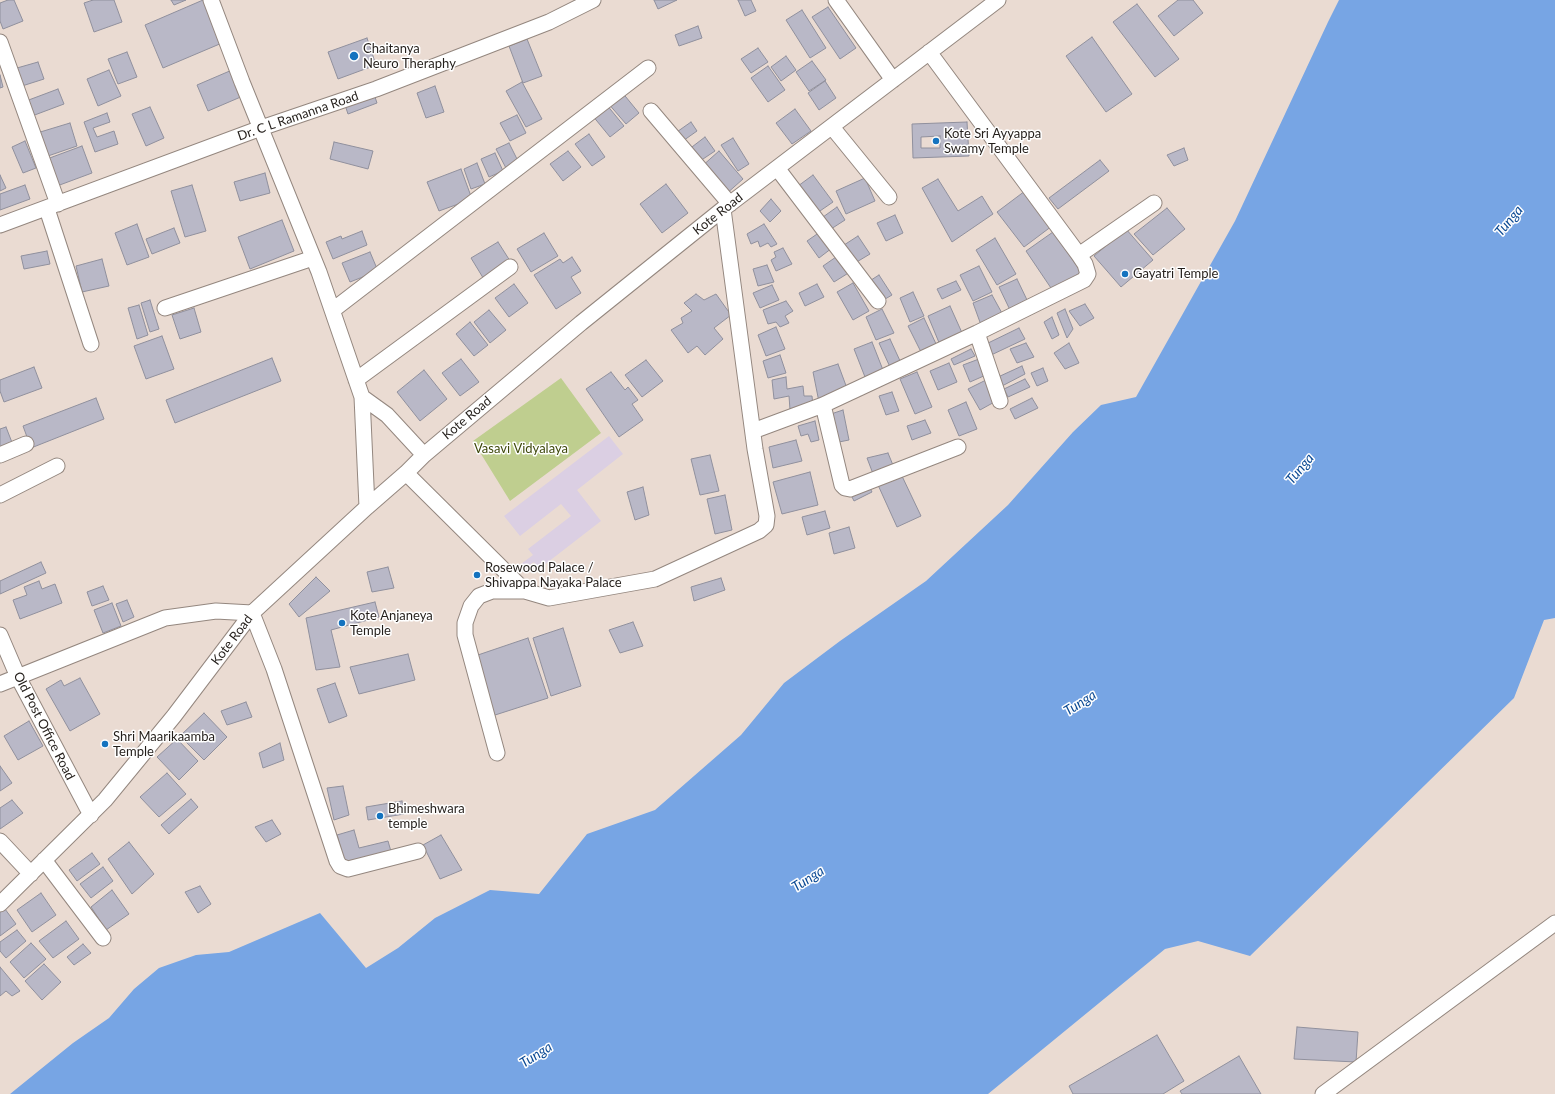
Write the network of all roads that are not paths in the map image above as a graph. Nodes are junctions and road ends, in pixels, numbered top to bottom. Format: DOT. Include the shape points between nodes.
graph roads {
  1 [pos="211,0"];
  2 [pos="593,0"];
  3 [pos="836,0"];
  4 [pos="998,0"];
  5 [pos="0,42"];
  6 [pos="929,52"];
  7 [pos="648,68"];
  8 [pos="893,80"];
  9 [pos="651,110"];
  10 [pos="832,127"];
  11 [pos="261,128"];
  12 [pos="777,168"];
  13 [pos="889,197"];
  14 [pos="1154,203"];
  15 [pos="52,207"];
  16 [pos="726,207"];
  17 [pos="0,225"];
  18 [pos="1079,255"];
  19 [pos="313,258"];
  20 [pos="510,267"];
  21 [pos="878,301"];
  22 [pos="165,308"];
  23 [pos="333,310"];
  24 [pos="977,333"];
  25 [pos="92,344"];
  26 [pos="356,380"];
  27 [pos="362,397"];
  28 [pos="1000,401"];
  29 [pos="823,405"];
  30 [pos="753,431"];
  31 [pos="26,444"];
  32 [pos="958,447"];
  33 [pos="0,455"];
  34 [pos="424,455"];
  35 [pos="57,466"];
  36 [pos="406,473"];
  37 [pos="0,495"];
  38 [pos="367,507"];
  39 [pos="525,591"];
  40 [pos="252,613"];
  41 [pos="0,635"];
  42 [pos="18,677"];
  43 [pos="0,684"];
  44 [pos="497,753"];
  45 [pos="91,815"];
  46 [pos="0,840"];
  47 [pos="418,851"];
  48 [pos="44,860"];
  49 [pos="31,874"];
  50 [pos="0,904"];
  51 [pos="1555,923"];
  52 [pos="103,938"];
  53 [pos="1324,1094"];
  1 -- 11 [label="street"];
  2 -- 11 [label="street, Dr. C L Ramanna Road" via="549,22 383,86"];
  3 -- 8 [label="street"];
  4 -- 6 [label="street, Kote Road"];
  5 -- 15 [label="street"];
  6 -- 8 [label="street, Kote Road"];
  6 -- 18 [label="street"];
  7 -- 23 [label="street"];
  8 -- 10 [label="street, Kote Road"];
  9 -- 16 [label="street"];
  10 -- 12 [label="street, Kote Road"];
  10 -- 13 [label="street"];
  11 -- 15 [label="street, Dr. C L Ramanna Road"];
  11 -- 19 [label="street"];
  12 -- 16 [label="street, Kote Road"];
  12 -- 21 [label="street"];
  14 -- 18 [label="street"];
  15 -- 17 [label="street, Dr. C L Ramanna Road"];
  15 -- 25 [label="street"];
  16 -- 30 [label="street"];
  16 -- 34 [label="street, Kote Road"];
  18 -- 24 [label="street" via="1088,274 1084,280"];
  19 -- 22 [label="street"];
  19 -- 23 [label="street"];
  20 -- 26 [label="street"];
  23 -- 26 [label="street"];
  24 -- 28 [label="street"];
  24 -- 29 [label="street"];
  26 -- 27 [label="street"];
  27 -- 34 [label="street" via="387,415"];
  27 -- 38 [label="street"];
  29 -- 30 [label="street"];
  29 -- 32 [label="street" via="844,488 850,489"];
  30 -- 39 [label="street" via="767,516 766,525 760,531 655,579 549,598"];
  31 -- 33 [label="street"];
  34 -- 36 [label="street, Kote Road"];
  35 -- 37 [label="street"];
  36 -- 38 [label="street, Kote Road"];
  36 -- 39 [label="street"];
  38 -- 40 [label="street, Kote Road"];
  39 -- 44 [label="street" via="492,591 479,596 471,606 465,623 465,635"];
  40 -- 42 [label="street" via="216,611 165,618"];
  40 -- 45 [label="street, Kote Road" via="174,716"];
  40 -- 47 [label="street" via="274,669 340,866 348,869"];
  41 -- 42 [label="street, Old Post Office Road"];
  42 -- 43 [label="street"];
  42 -- 45 [label="street, Old Post Office Road"];
  45 -- 48 [label="street, Kote Road"];
  46 -- 49 [label="street"];
  48 -- 49 [label="street, Kote Road"];
  48 -- 52 [label="street"];
  49 -- 50 [label="street, Kote Road"];
  51 -- 53 [label="street"];
}
